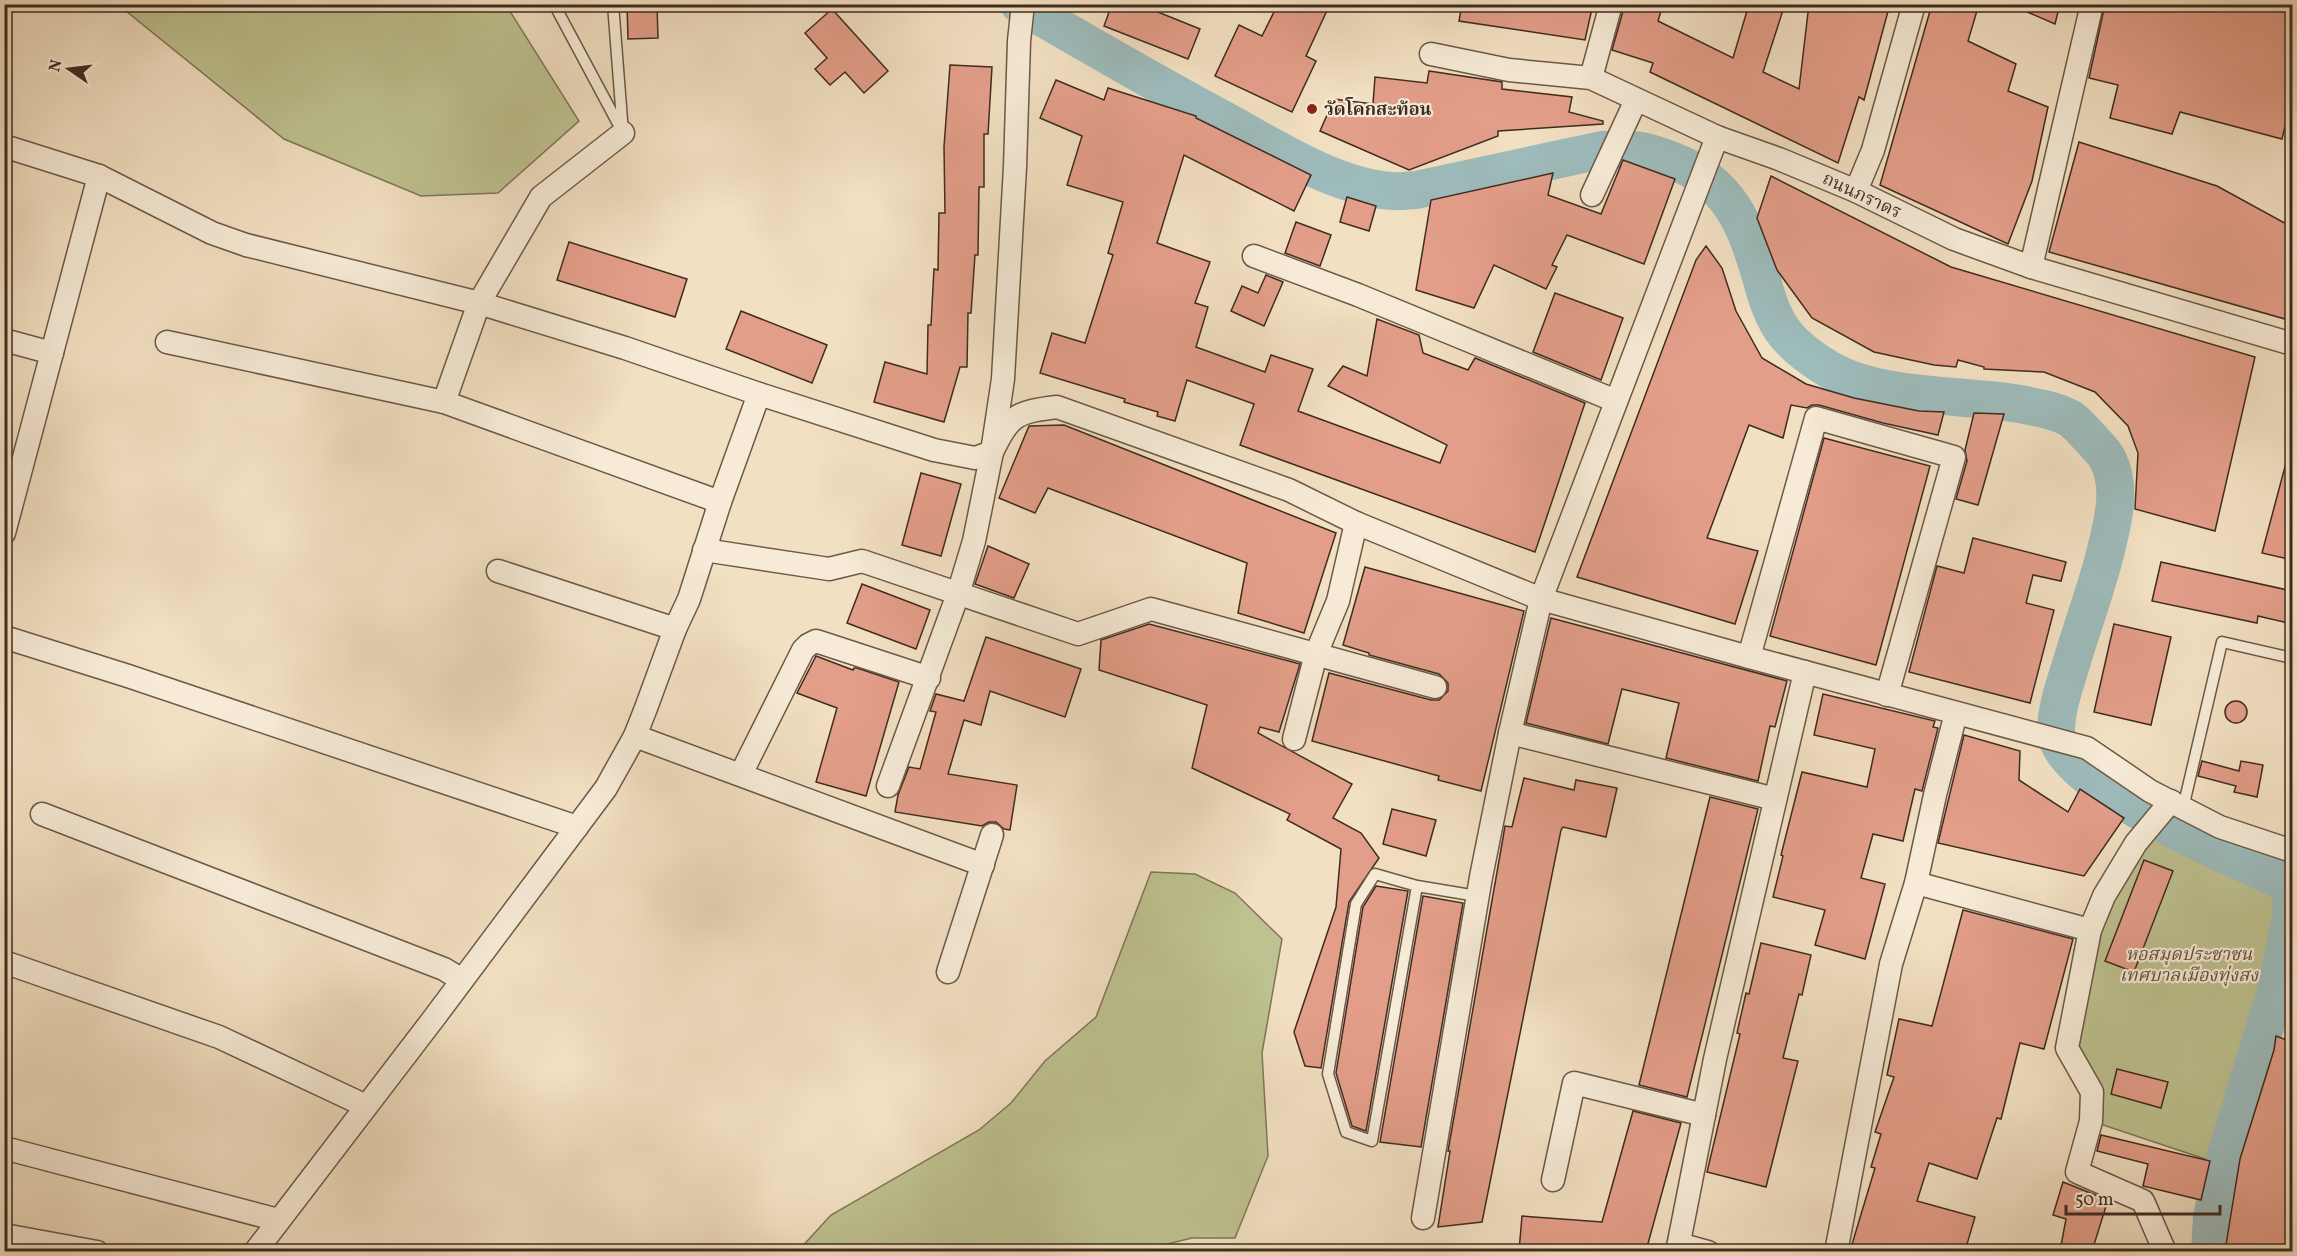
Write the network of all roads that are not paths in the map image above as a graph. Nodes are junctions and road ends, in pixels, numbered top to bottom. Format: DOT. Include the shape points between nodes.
graph roads {
  1 [pos="554,4"];
  2 [pos="613,4"];
  3 [pos="1611,4"];
  4 [pos="1914,4"];
  5 [pos="2092,4"];
  6 [pos="1022,12"];
  7 [pos="1431,54"];
  8 [pos="1591,78"];
  9 [pos="1636,100"];
  10 [pos="622,133"];
  11 [pos="4,146"];
  12 [pos="1714,147"];
  13 [pos="99,176"];
  14 [pos="1856,190"];
  15 [pos="1592,195"];
  16 [pos="1254,256"];
  17 [pos="2031,267"];
  18 [pos="479,303"];
  19 [pos="4,340"];
  20 [pos="167,342"];
  21 [pos="2292,344"];
  22 [pos="52,353"];
  23 [pos="759,394"];
  24 [pos="1616,401"];
  25 [pos="444,402"];
  26 [pos="992,452"];
  27 [pos="720,502"];
  28 [pos="1356,523"];
  29 [pos="4,533"];
  30 [pos="704,550"];
  31 [pos="498,571"];
  32 [pos="958,594"];
  33 [pos="1541,599"];
  34 [pos="675,629"];
  35 [pos="4,637"];
  36 [pos="1316,654"];
  37 [pos="1749,657"];
  38 [pos="2292,658"];
  39 [pos="1805,672"];
  40 [pos="929,678"];
  41 [pos="1435,687"];
  42 [pos="1887,695"];
  43 [pos="1956,713"];
  44 [pos="1510,733"];
  45 [pos="636,736"];
  46 [pos="1294,739"];
  47 [pos="741,774"];
  48 [pos="888,786"];
  49 [pos="1775,799"];
  50 [pos="2177,805"];
  51 [pos="42,814"];
  52 [pos="577,827"];
  53 [pos="992,835"];
  54 [pos="2292,851"];
  55 [pos="983,865"];
  56 [pos="1916,883"];
  57 [pos="1417,886"];
  58 [pos="1478,896"];
  59 [pos="2090,930"];
  60 [pos="4,962"];
  61 [pos="948,972"];
  62 [pos="462,980"];
  63 [pos="366,1106"];
  64 [pos="1704,1114"];
  65 [pos="4,1148"];
  66 [pos="1553,1180"];
  67 [pos="1424,1218"];
  68 [pos="278,1220"];
  69 [pos="4,1235"];
  70 [pos="1678,1247"];
  71 [pos="97,1251"];
  72 [pos="255,1251"];
  73 [pos="1708,1251"];
  74 [pos="1836,1251"];
  75 [pos="2165,1251"];
  1 -- 10 [label="lane"];
  2 -- 10 [label="lane"];
  3 -- 8 [label="street"];
  4 -- 14 [label="street" via="1873,150"];
  5 -- 17 [label="street"];
  6 -- 26 [label="street" via="1003,378"];
  7 -- 8 [label="street, ถนนภราดร" via="1509,70"];
  8 -- 9 [label="street, ถนนภราดร"];
  9 -- 12 [label="street, ถนนภราดร"];
  9 -- 15 [label="street"];
  10 -- 18 [label="street" via="541,197"];
  11 -- 13 [label="street"];
  12 -- 14 [label="street, ถนนภราดร" via="1779,159"];
  12 -- 24 [label="street"];
  13 -- 18 [label="street" via="246,245"];
  13 -- 22 [label="street"];
  14 -- 17 [label="street, ถนนภราดร" via="1954,239"];
  16 -- 24 [label="street"];
  17 -- 21 [label="street, ถนนภราดร"];
  18 -- 23 [label="street"];
  18 -- 25 [label="street"];
  19 -- 22 [label="street"];
  20 -- 25 [label="street"];
  22 -- 29 [label="street"];
  23 -- 26 [label="street" via="934,450 975,458"];
  23 -- 27 [label="street"];
  24 -- 33 [label="street"];
  25 -- 27 [label="street"];
  26 -- 28 [label="street" via="1003,428 1025,411 1057,407 1289,490"];
  26 -- 32 [label="street" via="974,541"];
  27 -- 30 [label="street"];
  28 -- 33 [label="street"];
  28 -- 36 [label="street" via="1338,601"];
  30 -- 32 [label="street" via="829,569 862,561"];
  30 -- 34 [label="street"];
  31 -- 34 [label="street"];
  32 -- 36 [label="street" via="1078,634 1150,609"];
  32 -- 40 [label="street"];
  33 -- 37 [label="street"];
  33 -- 44 [label="street"];
  34 -- 45 [label="street"];
  35 -- 52 [label="street"];
  36 -- 41 [label="street"];
  36 -- 46 [label="street"];
  37 -- 39 [label="street"];
  37 -- 42 [label="street" via="1816,418 1954,457"];
  38 -- 50 [label="lane" via="2222,642"];
  39 -- 42 [label="street"];
  39 -- 49 [label="street"];
  40 -- 47 [label="street" via="816,641 808,645"];
  40 -- 48 [label="street"];
  42 -- 43 [label="street"];
  43 -- 50 [label="street" via="2087,748"];
  43 -- 56 [label="street"];
  44 -- 49 [label="street"];
  44 -- 58 [label="street"];
  45 -- 47 [label="street"];
  45 -- 52 [label="street" via="606,788"];
  47 -- 55 [label="street"];
  49 -- 64 [label="street"];
  50 -- 54 [label="street" via="2220,827"];
  50 -- 59 [label="street" via="2155,820 2136,843 2104,896"];
  51 -- 62 [label="street" via="444,969"];
  52 -- 62 [label="street"];
  53 -- 55 [label="street"];
  55 -- 61 [label="street"];
  56 -- 59 [label="street"];
  56 -- 74 [label="street" via="1891,964"];
  57 -- 57 [label="lane" via="1375,874 1356,904 1328,1074 1346,1132 1372,1142"];
  57 -- 58 [label="lane"];
  58 -- 67 [label="street"];
  59 -- 75 [label="street" via="2067,1048 2092,1092 2091,1121 2077,1172 2143,1201"];
  60 -- 63 [label="street" via="219,1036"];
  62 -- 63 [label="street"];
  63 -- 68 [label="street"];
  64 -- 66 [label="street" via="1574,1083"];
  64 -- 70 [label="street"];
  65 -- 68 [label="street"];
  68 -- 72 [label="street"];
  69 -- 71 [label="street"];
  70 -- 73 [label="street"];
}
